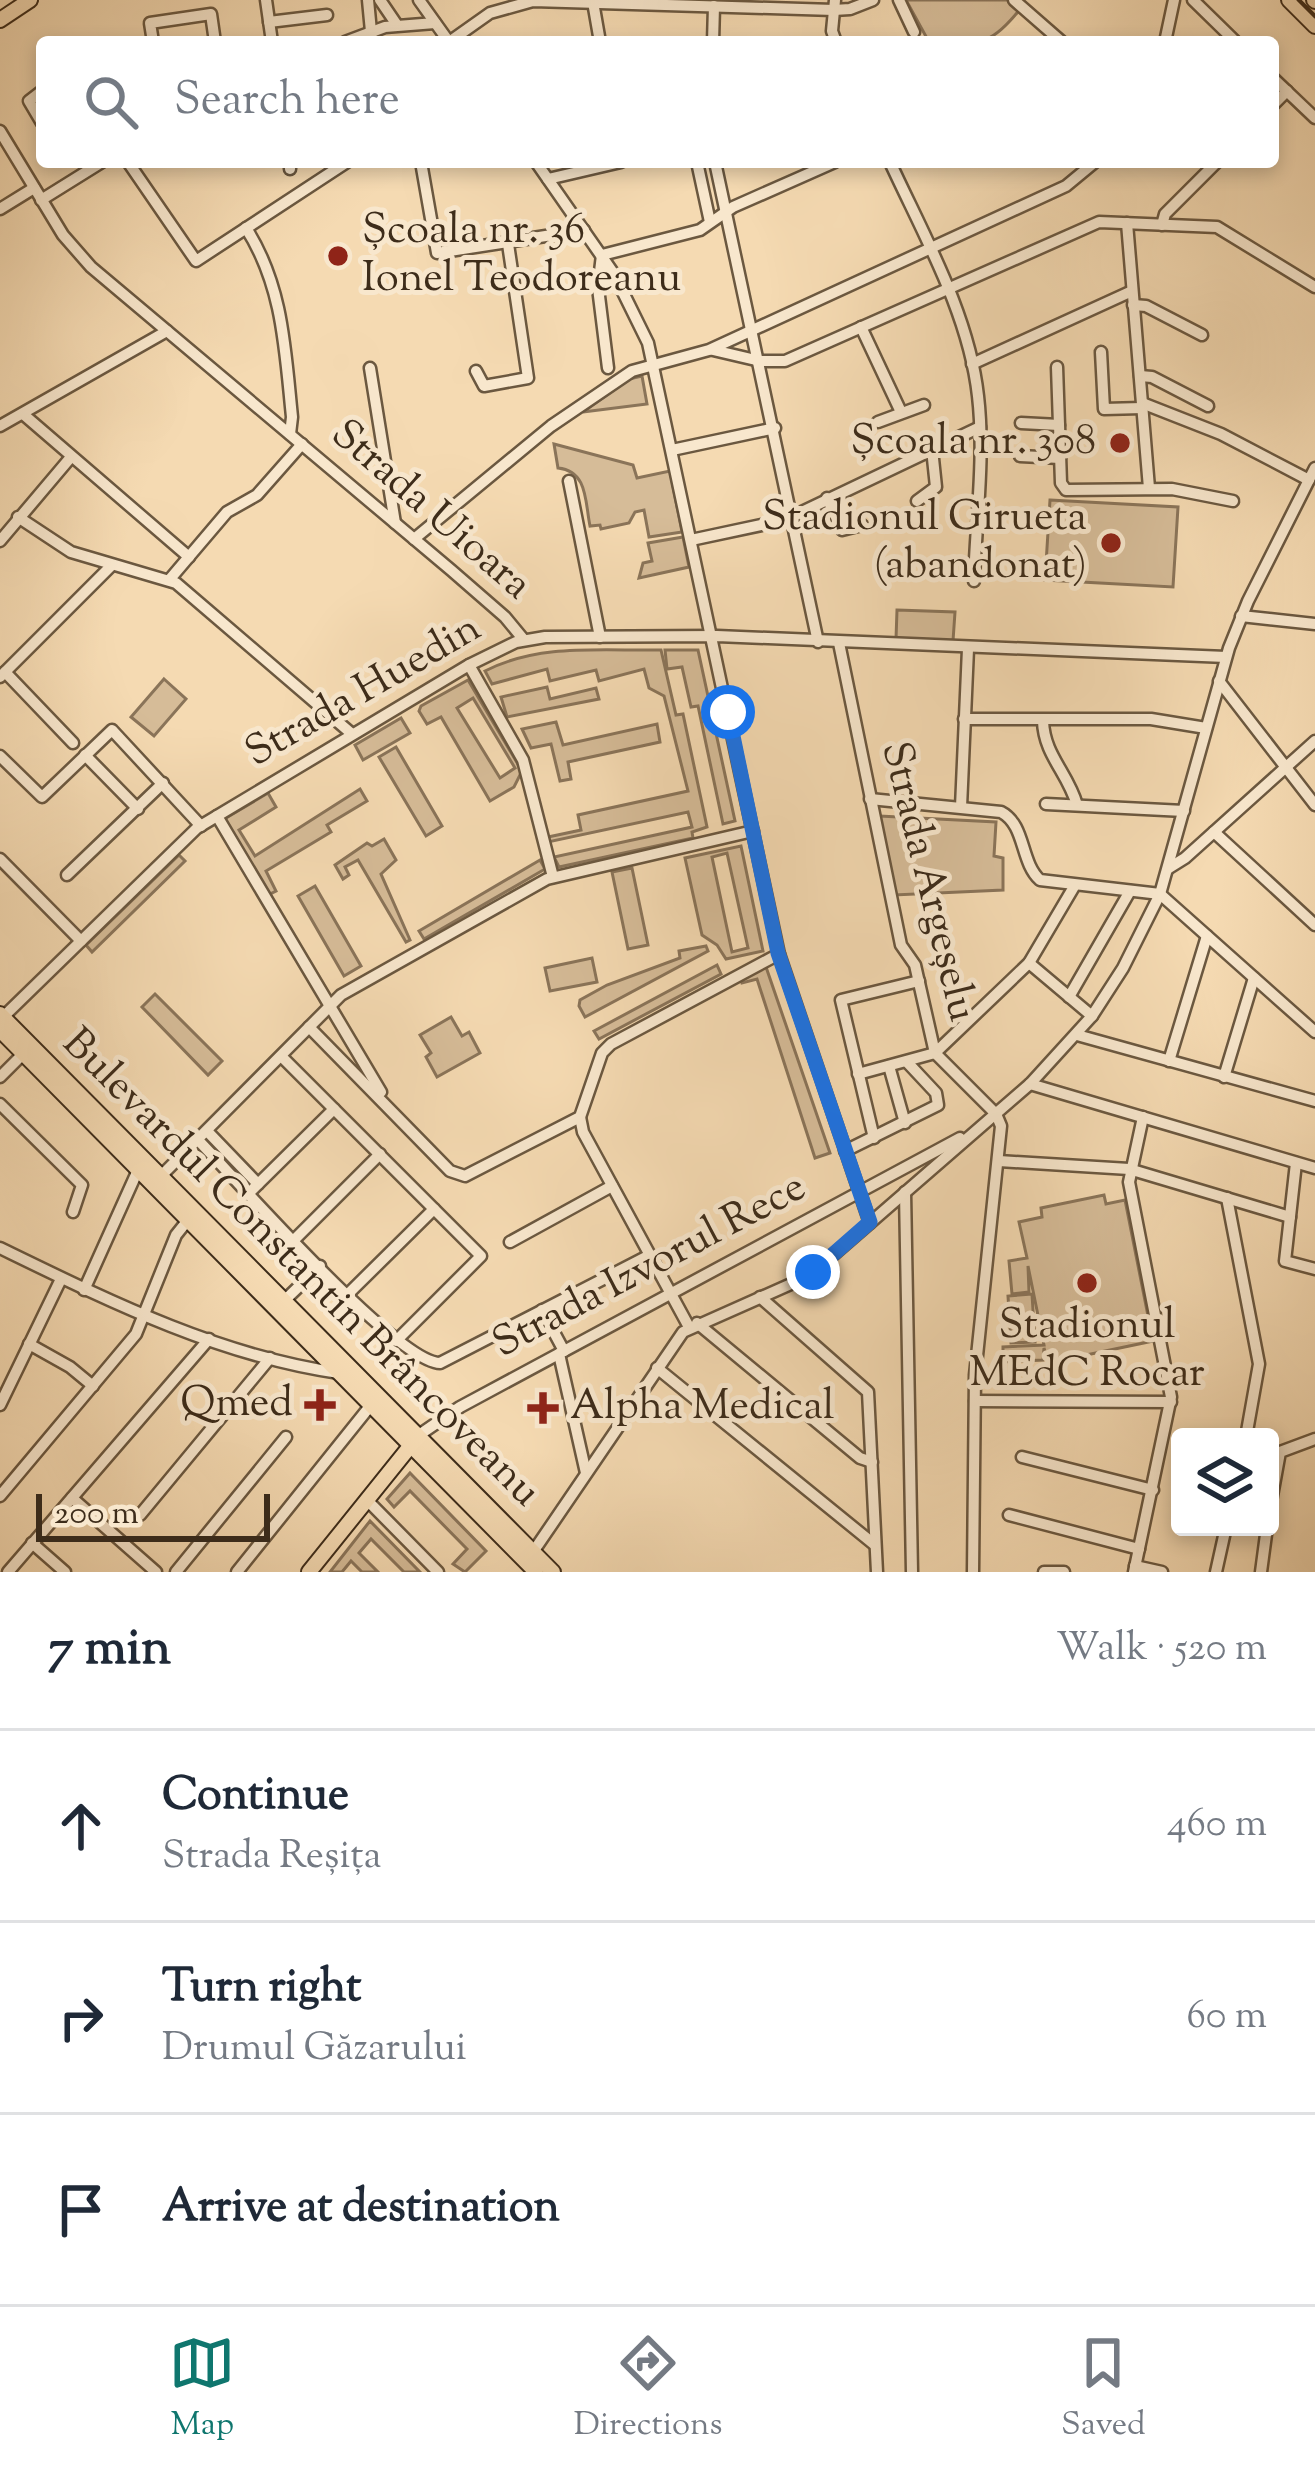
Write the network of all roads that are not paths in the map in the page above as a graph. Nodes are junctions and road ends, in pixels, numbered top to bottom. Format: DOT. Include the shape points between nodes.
graph roads {
  1 [pos="30,0"];
  2 [pos="266,0"];
  3 [pos="368,0"];
  4 [pos="380,0"];
  5 [pos="418,0"];
  6 [pos="540,0"];
  7 [pos="873,0"];
  8 [pos="899,0"];
  9 [pos="1014,0"];
  10 [pos="1174,0"];
  11 [pos="1192,0"];
  12 [pos="1289,0"];
  13 [pos="593,2"];
  14 [pos="834,5"];
  15 [pos="210,7"];
  16 [pos="714,7"];
  17 [pos="327,15"];
  18 [pos="0,20"];
  19 [pos="269,22"];
  20 [pos="435,23"];
  21 [pos="397,25"];
  22 [pos="1315,26"];
  23 [pos="914,32"];
  24 [pos="152,36"];
  25 [pos="271,36"];
  26 [pos="371,36"];
  27 [pos="373,36"];
  28 [pos="445,36"];
  29 [pos="457,36"];
  30 [pos="599,36"];
  31 [pos="712,36"];
  32 [pos="836,36"];
  33 [pos="1055,36"];
  34 [pos="1166,36"];
  35 [pos="1230,36"];
  36 [pos="1279,84"];
  37 [pos="1287,91"];
  38 [pos="1279,99"];
  39 [pos="1315,118"];
  40 [pos="0,130"];
  41 [pos="92,168"];
  42 [pos="132,168"];
  43 [pos="338,168"];
  44 [pos="422,168"];
  45 [pos="540,168"];
  46 [pos="595,168"];
  47 [pos="698,168"];
  48 [pos="716,168"];
  49 [pos="822,168"];
  50 [pos="893,168"];
  51 [pos="1088,168"];
  52 [pos="1210,168"];
  53 [pos="548,179"];
  54 [pos="34,188"];
  55 [pos="41,200"];
  56 [pos="0,209"];
  57 [pos="726,211"];
  58 [pos="710,222"];
  59 [pos="1127,223"];
  60 [pos="1162,225"];
  61 [pos="246,228"];
  62 [pos="584,230"];
  63 [pos="508,244"];
  64 [pos="929,247"];
  65 [pos="602,254"];
  66 [pos="1315,287"];
  67 [pos="948,288"];
  68 [pos="1132,298"];
  69 [pos="861,327"];
  70 [pos="753,330"];
  71 [pos="167,331"];
  72 [pos="1202,335"];
  73 [pos="709,350"];
  74 [pos="1101,352"];
  75 [pos="760,361"];
  76 [pos="654,364"];
  77 [pos="973,364"];
  78 [pos="1057,367"];
  79 [pos="370,368"];
  80 [pos="608,368"];
  81 [pos="476,371"];
  82 [pos="1140,376"];
  83 [pos="924,405"];
  84 [pos="1142,405"];
  85 [pos="1208,406"];
  86 [pos="901,412"];
  87 [pos="23,414"];
  88 [pos="878,422"];
  89 [pos="1021,423"];
  90 [pos="1060,425"];
  91 [pos="0,426"];
  92 [pos="980,427"];
  93 [pos="775,428"];
  94 [pos="290,434"];
  95 [pos="302,445"];
  96 [pos="932,449"];
  97 [pos="672,450"];
  98 [pos="1020,456"];
  99 [pos="71,457"];
  100 [pos="1060,458"];
  101 [pos="1312,474"];
  102 [pos="569,482"];
  103 [pos="1149,488"];
  104 [pos="827,498"];
  105 [pos="917,501"];
  106 [pos="1234,501"];
  107 [pos="793,516"];
  108 [pos="18,517"];
  109 [pos="395,523"];
  110 [pos="862,525"];
  111 [pos="414,539"];
  112 [pos="691,540"];
  113 [pos="0,541"];
  114 [pos="189,557"];
  115 [pos="112,566"];
  116 [pos="170,579"];
  117 [pos="974,581"];
  118 [pos="1241,616"];
  119 [pos="1315,624"];
  120 [pos="712,636"];
  121 [pos="600,637"];
  122 [pos="524,640"];
  123 [pos="818,642"];
  124 [pos="839,643"];
  125 [pos="968,649"];
  126 [pos="1226,657"];
  127 [pos="469,665"];
  128 [pos="2,674"];
  129 [pos="1219,681"];
  130 [pos="964,719"];
  131 [pos="1043,721"];
  132 [pos="1206,728"];
  133 [pos="352,734"];
  134 [pos="1315,741"];
  135 [pos="73,742"];
  136 [pos="85,755"];
  137 [pos="0,756"];
  138 [pos="1285,766"];
  139 [pos="163,783"];
  140 [pos="870,799"];
  141 [pos="1046,804"];
  142 [pos="1315,805"];
  143 [pos="1076,806"];
  144 [pos="962,807"];
  145 [pos="137,809"];
  146 [pos="1184,812"];
  147 [pos="217,816"];
  148 [pos="201,826"];
  149 [pos="753,831"];
  150 [pos="1214,832"];
  151 [pos="0,859"];
  152 [pos="1168,868"];
  153 [pos="68,875"];
  154 [pos="553,877"];
  155 [pos="1075,885"];
  156 [pos="1130,891"];
  157 [pos="1160,894"];
  158 [pos="1315,925"];
  159 [pos="1207,935"];
  160 [pos="81,941"];
  161 [pos="778,953"];
  162 [pos="1029,963"];
  163 [pos="1254,978"];
  164 [pos="919,981"];
  165 [pos="1069,997"];
  166 [pos="328,1005"];
  167 [pos="1092,1016"];
  168 [pos="1,1020"];
  169 [pos="309,1027"];
  170 [pos="1315,1032"];
  171 [pos="1077,1035"];
  172 [pos="935,1052"];
  173 [pos="23,1054"];
  174 [pos="282,1057"];
  175 [pos="1169,1061"];
  176 [pos="907,1062"];
  177 [pos="889,1066"];
  178 [pos="858,1074"];
  179 [pos="0,1077"];
  180 [pos="1224,1077"];
  181 [pos="1030,1084"];
  182 [pos="1315,1101"];
  183 [pos="0,1104"];
  184 [pos="389,1106"];
  185 [pos="334,1109"];
  186 [pos="996,1114"];
  187 [pos="580,1117"];
  188 [pos="1142,1118"];
  189 [pos="905,1123"];
  190 [pos="979,1129"];
  191 [pos="202,1135"];
  192 [pos="874,1138"];
  193 [pos="845,1151"];
  194 [pos="380,1154"];
  195 [pos="998,1161"];
  196 [pos="1296,1162"];
  197 [pos="1315,1168"];
  198 [pos="1129,1169"];
  199 [pos="138,1171"];
  200 [pos="161,1176"];
  201 [pos="613,1186"];
  202 [pos="254,1188"];
  203 [pos="859,1192"];
  204 [pos="905,1192"];
  205 [pos="1227,1198"];
  206 [pos="434,1209"];
  207 [pos="73,1212"];
  208 [pos="1291,1217"];
  209 [pos="188,1220"];
  210 [pos="870,1222"];
  211 [pos="294,1240"];
  212 [pos="510,1242"];
  213 [pos="0,1248"];
  214 [pos="650,1255"];
  215 [pos="320,1266"];
  216 [pos="1315,1269"];
  217 [pos="62,1279"];
  218 [pos="84,1289"];
  219 [pos="671,1293"];
  220 [pos="348,1294"];
  221 [pos="760,1297"];
  222 [pos="285,1300"];
  223 [pos="542,1310"];
  224 [pos="145,1315"];
  225 [pos="693,1325"];
  226 [pos="209,1340"];
  227 [pos="396,1341"];
  228 [pos="29,1344"];
  229 [pos="562,1352"];
  230 [pos="270,1358"];
  231 [pos="657,1368"];
  232 [pos="340,1373"];
  233 [pos="93,1386"];
  234 [pos="975,1401"];
  235 [pos="1171,1402"];
  236 [pos="0,1405"];
  237 [pos="371,1406"];
  238 [pos="1248,1428"];
  239 [pos="286,1437"];
  240 [pos="1315,1439"];
  241 [pos="415,1440"];
  242 [pos="1022,1457"];
  243 [pos="1279,1458"];
  244 [pos="872,1462"];
  245 [pos="586,1474"];
  246 [pos="1153,1490"];
  247 [pos="0,1496"];
  248 [pos="72,1498"];
  249 [pos="366,1498"];
  250 [pos="140,1515"];
  251 [pos="1009,1515"];
  252 [pos="1224,1536"];
  253 [pos="1266,1536"];
  254 [pos="32,1544"];
  255 [pos="875,1545"];
  256 [pos="1139,1549"];
  257 [pos="533,1552"];
  258 [pos="1134,1569"];
  259 [pos="1046,1571"];
  260 [pos="8,1572"];
  261 [pos="65,1572"];
  262 [pos="156,1572"];
  263 [pos="176,1572"];
  264 [pos="237,1572"];
  265 [pos="309,1572"];
  266 [pos="438,1572"];
  267 [pos="536,1572"];
  268 [pos="553,1572"];
  269 [pos="877,1572"];
  270 [pos="912,1572"];
  271 [pos="973,1572"];
  272 [pos="1064,1572"];
  273 [pos="1162,1572"];
  274 [pos="1216,1572"];
  275 [pos="1261,1572"];
  1 -- 18 [label="main road"];
  2 -- 19 [label="street"];
  3 -- 26 [label="street"];
  4 -- 21 [label="street"];
  5 -- 20 [label="street"];
  6 -- 13 [label="street"];
  6 -- 29 [label="street" via="490,13"];
  7 -- 14 [label="street"];
  8 -- 23 [label="street"];
  9 -- 33 [label="street"];
  10 -- 34 [label="street"];
  11 -- 35 [label="street"];
  12 -- 22 [label="main road"];
  13 -- 16 [label="street"];
  13 -- 30 [label="street"];
  14 -- 16 [label="street"];
  14 -- 32 [label="street"];
  15 -- 24 [label="street" via="150,23"];
  16 -- 31 [label="street"];
  17 -- 19 [label="street"];
  19 -- 25 [label="street"];
  20 -- 21 [label="street"];
  20 -- 28 [label="street"];
  21 -- 27 [label="street"];
  36 -- 37 [label="street"];
  37 -- 38 [label="street"];
  37 -- 39 [label="street"];
  40 -- 54 [label="street, Strada Uioara"];
  41 -- 55 [label="street"];
  42 -- 61 [label="street" via="196,261"];
  43 -- 61 [label="street"];
  44 -- 63 [label="street" via="437,253"];
  45 -- 53 [label="street"];
  46 -- 53 [label="street"];
  47 -- 58 [label="street"];
  48 -- 57 [label="street"];
  49 -- 57 [label="street"];
  50 -- 64 [label="street"];
  51 -- 64 [label="street" via="1066,186"];
  52 -- 60 [label="street"];
  53 -- 62 [label="street"];
  54 -- 55 [label="street, Strada Uioara"];
  54 -- 56 [label="street"];
  55 -- 71 [label="street, Strada Uioara" via="92,267"];
  57 -- 58 [label="street"];
  57 -- 70 [label="street"];
  58 -- 65 [label="street"];
  59 -- 60 [label="street"];
  59 -- 67 [label="street" via="1090,224"];
  59 -- 68 [label="street"];
  60 -- 66 [label="street" via="1226,230"];
  61 -- 94 [label="street, Strada Uioara" via="280,308"];
  62 -- 63 [label="street"];
  62 -- 65 [label="street"];
  63 -- 81 [label="street" via="529,376 484,386"];
  64 -- 67 [label="street"];
  64 -- 70 [label="street"];
  65 -- 76 [label="street"];
  65 -- 80 [label="street"];
  67 -- 69 [label="street"];
  67 -- 77 [label="street"];
  68 -- 72 [label="street"];
  68 -- 77 [label="street"];
  68 -- 82 [label="street"];
  69 -- 75 [label="street" via="791,359"];
  69 -- 86 [label="street"];
  70 -- 73 [label="street"];
  70 -- 75 [label="street"];
  71 -- 87 [label="street"];
  71 -- 94 [label="street, Strada Uioara"];
  73 -- 75 [label="street"];
  73 -- 76 [label="street"];
  74 -- 84 [label="street" via="1104,409"];
  75 -- 93 [label="street"];
  76 -- 97 [label="street"];
  76 -- 111 [label="street" via="562,417"];
  77 -- 92 [label="street"];
  78 -- 90 [label="street"];
  79 -- 109 [label="street"];
  82 -- 84 [label="street"];
  82 -- 85 [label="street"];
  83 -- 86 [label="street"];
  84 -- 101 [label="street"];
  84 -- 103 [label="street"];
  86 -- 88 [label="street"];
  87 -- 91 [label="street"];
  87 -- 99 [label="street"];
  89 -- 90 [label="street"];
  90 -- 100 [label="street"];
  92 -- 96 [label="street"];
  92 -- 117 [label="street"];
  93 -- 97 [label="street"];
  93 -- 107 [label="street"];
  94 -- 95 [label="street, Strada Uioara"];
  95 -- 109 [label="street, Strada Uioara"];
  95 -- 114 [label="street"];
  96 -- 104 [label="street"];
  96 -- 105 [label="street" via="936,487"];
  97 -- 112 [label="street"];
  98 -- 100 [label="street"];
  99 -- 108 [label="street"];
  99 -- 114 [label="street"];
  100 -- 103 [label="street" via="1066,490"];
  101 -- 118 [label="street"];
  102 -- 121 [label="street"];
  103 -- 106 [label="street"];
  104 -- 107 [label="street"];
  104 -- 110 [label="street" via="842,530"];
  107 -- 112 [label="street"];
  107 -- 123 [label="street"];
  108 -- 113 [label="street"];
  108 -- 115 [label="street" via="64,548"];
  109 -- 111 [label="street, Strada Uioara"];
  111 -- 122 [label="street, Strada Uioara"];
  112 -- 120 [label="street"];
  114 -- 116 [label="street"];
  115 -- 116 [label="street"];
  115 -- 128 [label="street"];
  116 -- 133 [label="street"];
  118 -- 119 [label="street"];
  118 -- 126 [label="street"];
  120 -- 121 [label="street, Strada Huedin"];
  120 -- 123 [label="street, Strada Huedin"];
  120 -- 149 [label="street"];
  121 -- 122 [label="street, Strada Huedin"];
  122 -- 127 [label="street, Strada Huedin"];
  123 -- 124 [label="street, Strada Huedin"];
  124 -- 125 [label="street, Strada Huedin"];
  124 -- 140 [label="street, Strada Argeșelu"];
  125 -- 126 [label="street, Strada Huedin"];
  125 -- 130 [label="street"];
  126 -- 129 [label="street"];
  127 -- 133 [label="street, Strada Huedin"];
  127 -- 154 [label="street" via="523,760"];
  128 -- 135 [label="street"];
  129 -- 132 [label="street"];
  129 -- 138 [label="street"];
  130 -- 131 [label="street"];
  130 -- 144 [label="street"];
  131 -- 132 [label="street" via="1151,719"];
  131 -- 143 [label="street" via="1045,746"];
  132 -- 146 [label="street"];
  133 -- 147 [label="street, Strada Huedin"];
  134 -- 138 [label="street"];
  136 -- 137 [label="street" via="42,797"];
  136 -- 139 [label="street" via="112,730"];
  136 -- 145 [label="street"];
  138 -- 142 [label="street"];
  138 -- 150 [label="street"];
  139 -- 145 [label="street"];
  139 -- 148 [label="street"];
  140 -- 144 [label="street"];
  140 -- 164 [label="street, Strada Argeșelu" via="901,945"];
  141 -- 143 [label="street"];
  143 -- 146 [label="street"];
  144 -- 155 [label="street" via="1013,820 1031,872"];
  145 -- 153 [label="street"];
  146 -- 152 [label="street"];
  147 -- 148 [label="street, Strada Huedin"];
  147 -- 166 [label="street"];
  148 -- 160 [label="street, Strada Huedin"];
  149 -- 154 [label="street"];
  149 -- 161 [label="street"];
  150 -- 152 [label="street"];
  150 -- 158 [label="street"];
  151 -- 160 [label="street"];
  152 -- 157 [label="street"];
  154 -- 166 [label="street"];
  155 -- 156 [label="street"];
  155 -- 162 [label="street"];
  156 -- 157 [label="street"];
  156 -- 165 [label="street"];
  157 -- 159 [label="street"];
  157 -- 167 [label="street"];
  159 -- 163 [label="street"];
  159 -- 175 [label="street"];
  160 -- 168 [label="street, Strada Huedin"];
  161 -- 187 [label="street" via="608,1047"];
  161 -- 193 [label="street"];
  162 -- 165 [label="street"];
  162 -- 172 [label="street"];
  163 -- 170 [label="street"];
  163 -- 180 [label="street"];
  164 -- 172 [label="street, Strada Argeșelu"];
  164 -- 178 [label="street" via="842,1000"];
  165 -- 167 [label="street"];
  166 -- 169 [label="street"];
  166 -- 184 [label="street"];
  167 -- 171 [label="street"];
  168 -- 173 [label="main road, Bulevardul Constantin Brâncoveanu"];
  168 -- 200 [label="main road, Bulevardul Constantin Brâncoveanu"];
  169 -- 174 [label="street"];
  169 -- 184 [label="street"];
  171 -- 175 [label="street"];
  171 -- 181 [label="street"];
  172 -- 176 [label="street"];
  172 -- 186 [label="street, Strada Argeșelu"];
  173 -- 179 [label="street"];
  173 -- 199 [label="main road, Bulevardul Constantin Brâncoveanu"];
  174 -- 185 [label="street"];
  174 -- 191 [label="street"];
  175 -- 180 [label="street"];
  176 -- 177 [label="street"];
  176 -- 189 [label="street" via="939,1100"];
  177 -- 178 [label="street"];
  177 -- 189 [label="street"];
  178 -- 192 [label="street"];
  180 -- 182 [label="street"];
  181 -- 186 [label="street"];
  181 -- 188 [label="street"];
  183 -- 207 [label="street" via="82,1185"];
  184 -- 187 [label="street" via="460,1176"];
  185 -- 194 [label="street"];
  185 -- 202 [label="street"];
  186 -- 190 [label="street"];
  186 -- 195 [label="street"];
  187 -- 201 [label="street"];
  188 -- 196 [label="street"];
  188 -- 198 [label="street"];
  189 -- 192 [label="street"];
  190 -- 203 [label="street, Strada Izvorul Rece"];
  190 -- 204 [label="street"];
  191 -- 200 [label="street"];
  191 -- 202 [label="street"];
  192 -- 193 [label="street"];
  193 -- 203 [label="street"];
  194 -- 206 [label="street"];
  194 -- 211 [label="street"];
  195 -- 198 [label="street"];
  195 -- 234 [label="street"];
  196 -- 197 [label="street"];
  196 -- 208 [label="street"];
  198 -- 205 [label="street"];
  198 -- 235 [label="street"];
  199 -- 209 [label="main road, Bulevardul Constantin Brâncoveanu"];
  199 -- 218 [label="street"];
  200 -- 222 [label="main road, Bulevardul Constantin Brâncoveanu"];
  201 -- 212 [label="street"];
  201 -- 214 [label="street"];
  202 -- 211 [label="street"];
  203 -- 210 [label="street"];
  203 -- 219 [label="street, Strada Izvorul Rece"];
  204 -- 210 [label="street"];
  204 -- 270 [label="street"];
  205 -- 208 [label="street"];
  205 -- 238 [label="street" via="1259,1364"];
  206 -- 220 [label="street"];
  206 -- 227 [label="street" via="481,1256"];
  208 -- 216 [label="street" via="1285,1262"];
  209 -- 224 [label="street"];
  209 -- 232 [label="main road, Bulevardul Constantin Brâncoveanu"];
  210 -- 221 [label="street" via="806,1278"];
  211 -- 215 [label="street"];
  213 -- 217 [label="street"];
  214 -- 219 [label="street"];
  214 -- 223 [label="street"];
  215 -- 220 [label="street"];
  215 -- 222 [label="street"];
  217 -- 218 [label="street"];
  217 -- 228 [label="street"];
  218 -- 224 [label="street"];
  219 -- 225 [label="street"];
  219 -- 229 [label="street, Strada Izvorul Rece"];
  220 -- 227 [label="street"];
  221 -- 225 [label="street"];
  221 -- 244 [label="street" via="867,1388"];
  222 -- 241 [label="main road, Bulevardul Constantin Brâncoveanu"];
  223 -- 227 [label="street" via="435,1364"];
  223 -- 229 [label="street"];
  224 -- 226 [label="street"];
  224 -- 233 [label="street"];
  225 -- 231 [label="street"];
  225 -- 244 [label="street"];
  226 -- 230 [label="street"];
  226 -- 248 [label="street"];
  228 -- 233 [label="street"];
  228 -- 236 [label="street"];
  229 -- 241 [label="street, Strada Izvorul Rece"];
  229 -- 245 [label="street"];
  230 -- 232 [label="street"];
  230 -- 250 [label="street"];
  231 -- 245 [label="street"];
  231 -- 255 [label="street"];
  232 -- 237 [label="main road, Bulevardul Constantin Brâncoveanu"];
  233 -- 247 [label="street"];
  234 -- 235 [label="street"];
  234 -- 271 [label="street"];
  235 -- 246 [label="street"];
  237 -- 241 [label="main road, Bulevardul Constantin Brâncoveanu"];
  237 -- 264 [label="street"];
  239 -- 263 [label="street"];
  240 -- 243 [label="street"];
  241 -- 249 [label="main road"];
  241 -- 257 [label="main road, Bulevardul Constantin Brâncoveanu"];
  241 -- 267 [label="main road, Bulevardul Constantin Brâncoveanu"];
  242 -- 246 [label="street"];
  244 -- 255 [label="street"];
  245 -- 257 [label="street"];
  246 -- 256 [label="street"];
  248 -- 254 [label="street"];
  248 -- 262 [label="street"];
  249 -- 265 [label="main road"];
  249 -- 266 [label="street"];
  251 -- 256 [label="street"];
  252 -- 274 [label="street"];
  253 -- 275 [label="street"];
  254 -- 260 [label="street"];
  254 -- 261 [label="street"];
  255 -- 269 [label="street"];
  256 -- 258 [label="street"];
  257 -- 268 [label="main road, Bulevardul Constantin Brâncoveanu"];
  258 -- 273 [label="street"];
  259 -- 272 [label="street"];
}
